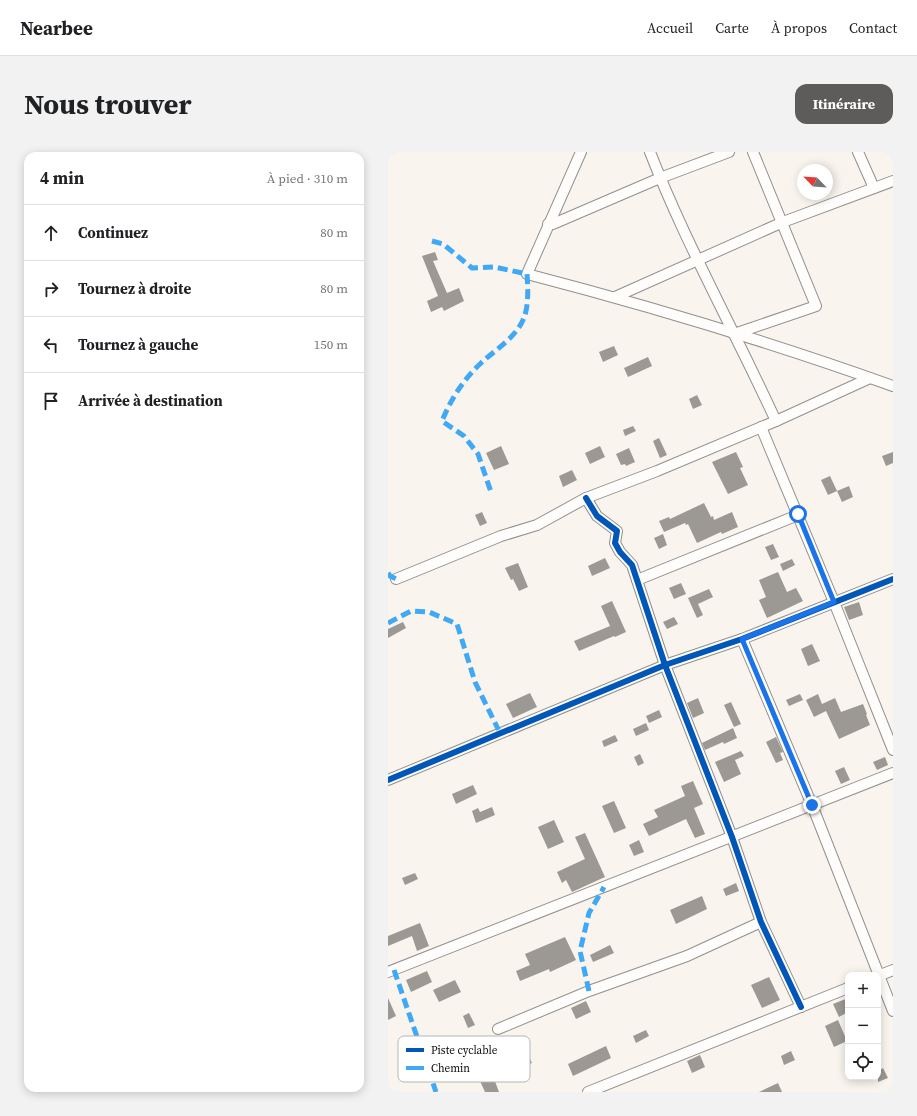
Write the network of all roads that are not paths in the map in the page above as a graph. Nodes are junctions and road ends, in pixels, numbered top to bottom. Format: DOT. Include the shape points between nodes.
graph roads {
  1 [pos="581,152"];
  2 [pos="650,152"];
  3 [pos="729,152"];
  4 [pos="753,152"];
  5 [pos="858,152"];
  6 [pos="660,178"];
  7 [pos="893,181"];
  8 [pos="874,188"];
  9 [pos="783,222"];
  10 [pos="548,224"];
  11 [pos="697,260"];
  12 [pos="614,297"];
  13 [pos="734,334"];
  14 [pos="870,378"];
  15 [pos="893,386"];
  16 [pos="776,421"];
  17 [pos="761,427"];
  18 [pos="586,498"];
  19 [pos="798,514"];
  20 [pos="396,579"];
  21 [pos="893,579"];
  22 [pos="637,580"];
  23 [pos="834,602"];
  24 [pos="742,639"];
  25 [pos="664,665"];
  26 [pos="893,750"];
  27 [pos="893,773"];
  28 [pos="388,780"];
  29 [pos="812,805"];
  30 [pos="732,837"];
  31 [pos="761,922"];
  32 [pos="893,970"];
  33 [pos="388,972"];
  34 [pos="876,972"];
  35 [pos="881,975"];
  36 [pos="881,983"];
  37 [pos="845,989"];
  38 [pos="801,1007"];
  39 [pos="893,1011"];
  40 [pos="498,1029"];
  41 [pos="588,1092"];
  1 -- 10 [label="street"];
  2 -- 6 [label="street"];
  3 -- 6 [label="street"];
  4 -- 9 [label="street"];
  5 -- 8 [label="street"];
  6 -- 10 [label="street"];
  6 -- 11 [label="street"];
  7 -- 8 [label="street"];
  8 -- 9 [label="street"];
  9 -- 11 [label="street"];
  9 -- 13 [label="street" via="816,306"];
  10 -- 12 [label="street" via="527,274"];
  11 -- 12 [label="street"];
  11 -- 13 [label="street"];
  12 -- 13 [label="street"];
  13 -- 14 [label="street"];
  13 -- 16 [label="street"];
  14 -- 15 [label="street"];
  14 -- 16 [label="street"];
  16 -- 17 [label="street"];
  17 -- 18 [label="street"];
  17 -- 19 [label="street"];
  18 -- 20 [label="street" via="537,525 501,536"];
  18 -- 22 [label="street" via="597,516 617,531 615,543 632,565"];
  19 -- 22 [label="street"];
  19 -- 23 [label="street"];
  21 -- 23 [label="street"];
  22 -- 25 [label="street"];
  23 -- 24 [label="street"];
  23 -- 26 [label="street"];
  24 -- 25 [label="street"];
  24 -- 29 [label="street"];
  25 -- 28 [label="street"];
  25 -- 30 [label="street"];
  27 -- 29 [label="street"];
  29 -- 30 [label="street"];
  29 -- 34 [label="street"];
  30 -- 31 [label="street"];
  30 -- 33 [label="street"];
  31 -- 38 [label="street"];
  31 -- 40 [label="street" via="687,956 589,991"];
  32 -- 35 [label="street"];
  36 -- 39 [label="street"];
  37 -- 38 [label="street"];
  38 -- 41 [label="street"];
}
